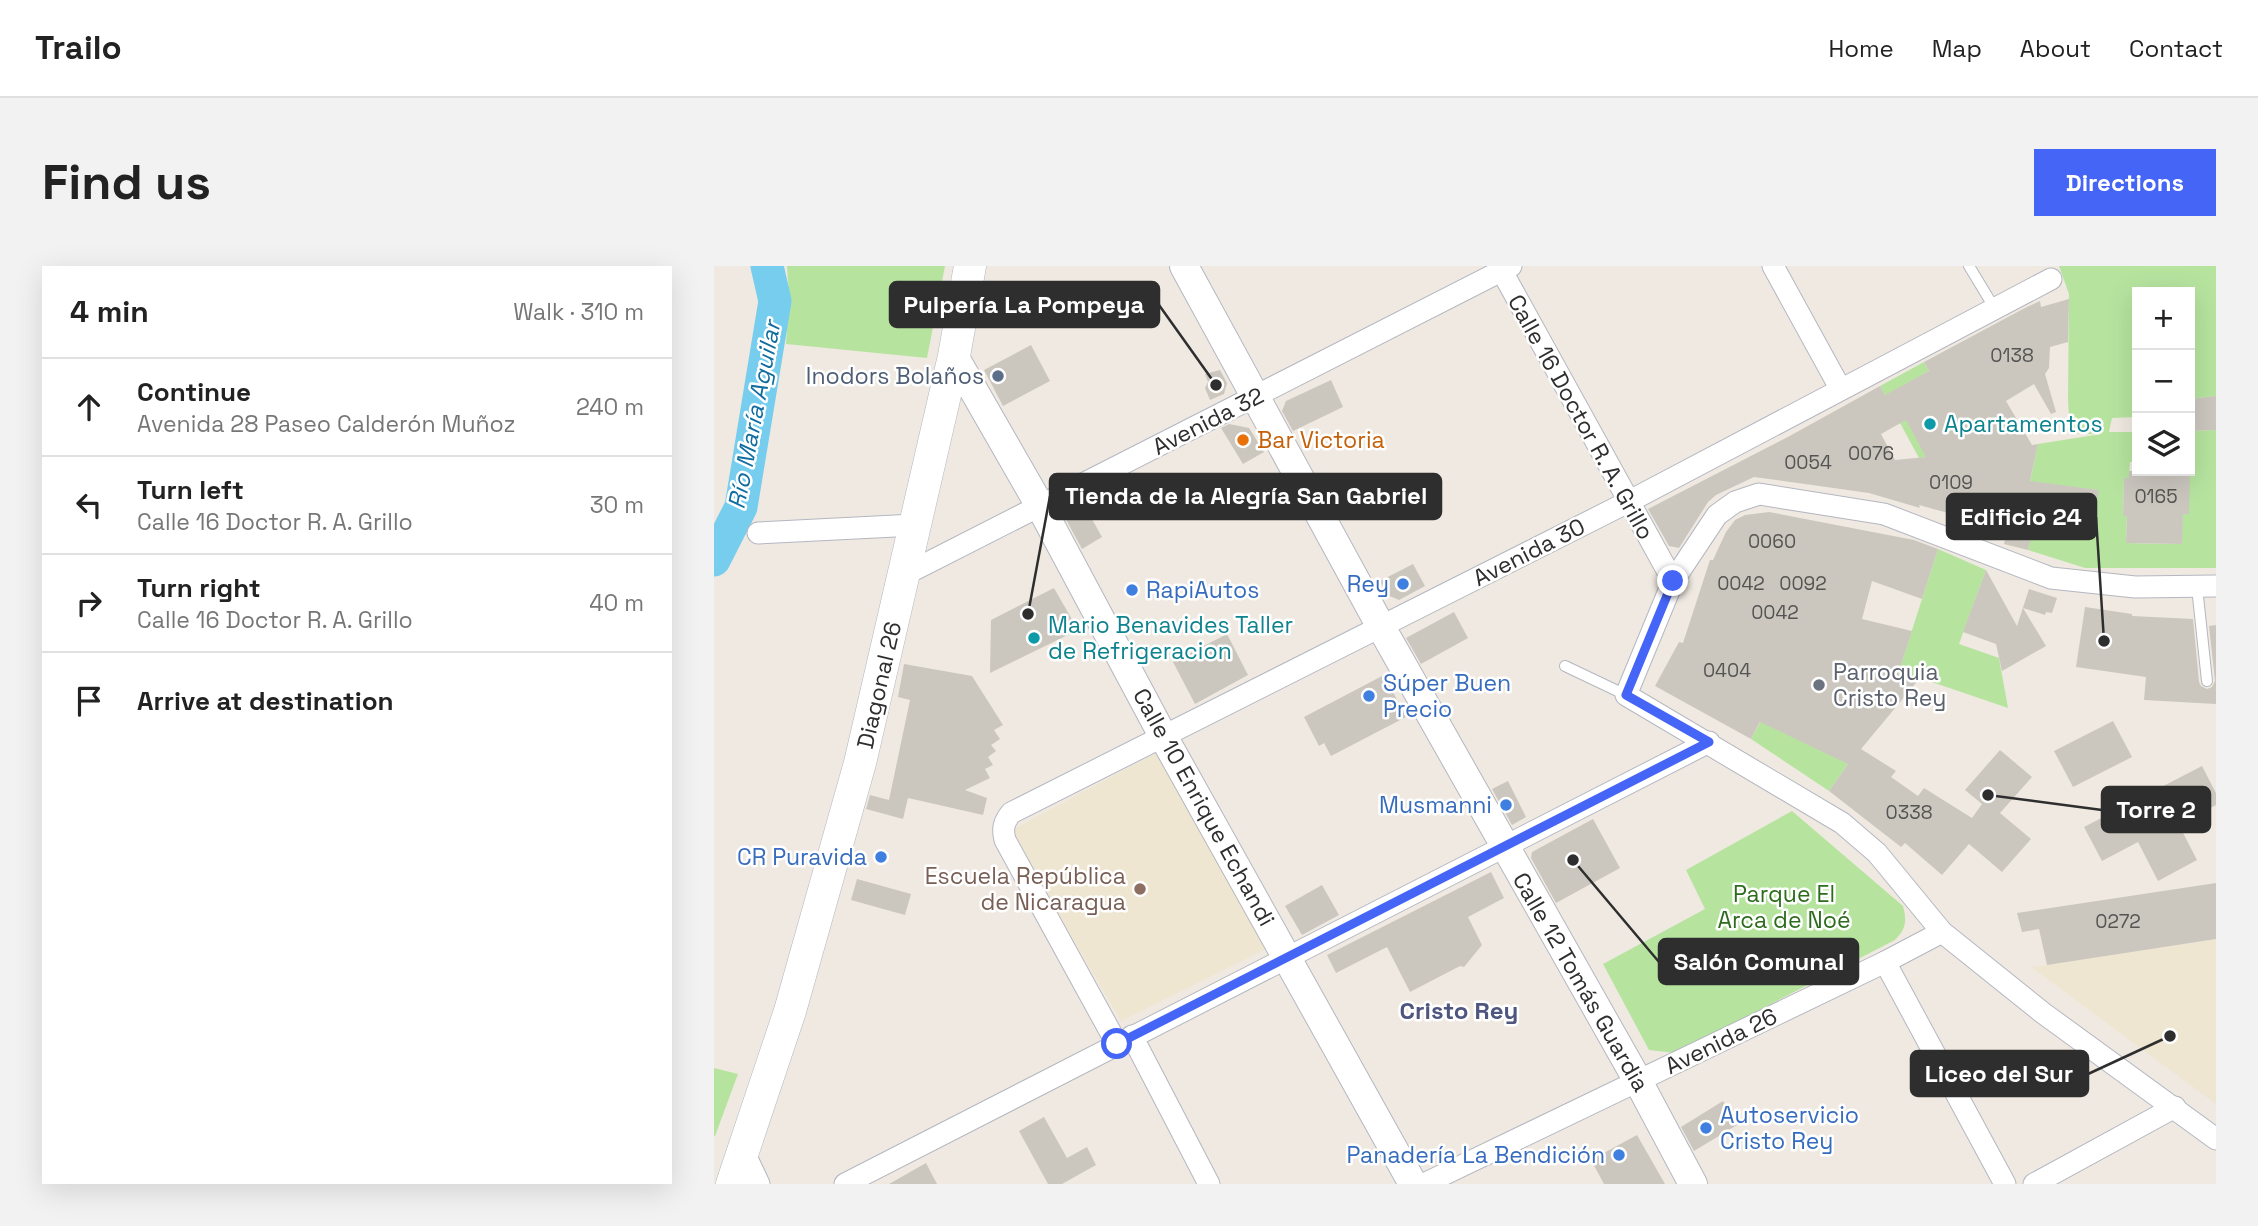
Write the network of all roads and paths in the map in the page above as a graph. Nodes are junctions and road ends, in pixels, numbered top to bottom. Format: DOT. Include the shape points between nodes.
graph roads {
  1 [pos="970,266"];
  2 [pos="1184,266"];
  3 [pos="1773,266"];
  4 [pos="1969,266"];
  5 [pos="1504,268"];
  6 [pos="2051,279"];
  7 [pos="1995,309"];
  8 [pos="954,356"];
  9 [pos="1840,388"];
  10 [pos="1255,397"];
  11 [pos="1628,502"];
  12 [pos="1040,506"];
  13 [pos="915,525"];
  14 [pos="758,533"];
  15 [pos="904,575"];
  16 [pos="1673,581"];
  17 [pos="2207,586"];
  18 [pos="1381,627"];
  19 [pos="1565,666"];
  20 [pos="2207,681"];
  21 [pos="1626,695"];
  22 [pos="1163,736"];
  23 [pos="1709,742"];
  24 [pos="1504,847"];
  25 [pos="1942,932"];
  26 [pos="1288,958"];
  27 [pos="1885,962"];
  28 [pos="1124,1040"];
  29 [pos="1638,1081"];
  30 [pos="760,1097"];
  31 [pos="2175,1107"];
  32 [pos="2216,1139"];
  33 [pos="743,1150"];
  34 [pos="717,1184"];
  35 [pos="732,1184"];
  36 [pos="759,1184"];
  37 [pos="845,1184"];
  38 [pos="1209,1184"];
  39 [pos="1413,1184"];
  40 [pos="1424,1184"];
  41 [pos="1693,1184"];
  42 [pos="2005,1184"];
  43 [pos="2034,1184"];
  1 -- 8 [label="main road, Diagonal 26"];
  2 -- 10 [label="street, Calle 12 Tomás Guardia"];
  3 -- 9 [label="street"];
  4 -- 7 [label="lane"];
  5 -- 10 [label="street, Avenida 32"];
  5 -- 11 [label="street, Calle 16 Doctor R. A. Grillo"];
  6 -- 7 [label="street, Avenida 30"];
  7 -- 9 [label="street, Avenida 30"];
  8 -- 12 [label="street, Calle 10 Enrique Echandi"];
  8 -- 13 [label="main road, Diagonal 26"];
  9 -- 11 [label="street, Avenida 30"];
  10 -- 12 [label="street, Avenida 32"];
  10 -- 18 [label="street, Calle 12 Tomás Guardia"];
  11 -- 16 [label="street, Calle 16 Doctor R. A. Grillo"];
  11 -- 18 [label="street, Avenida 30"];
  12 -- 15 [label="street, Avenida 32"];
  12 -- 22 [label="street, Calle 10 Enrique Echandi"];
  13 -- 14 [label="street"];
  13 -- 15 [label="main road, Diagonal 26"];
  15 -- 30 [label="main road, Diagonal 26" via="860,763 790,1011"];
  16 -- 17 [label="street" via="1717,515 1735,502 1759,494 1884,514 2051,578 2135,587"];
  16 -- 21 [label="street"];
  17 -- 20 [label="lane"];
  18 -- 22 [label="street, Avenida 30"];
  18 -- 24 [label="street, Calle 12 Tomás Guardia"];
  19 -- 21 [label="lane"];
  21 -- 23 [label="street"];
  22 -- 26 [label="street, Calle 10 Enrique Echandi"];
  22 -- 28 [label="street, Avenida 30" via="1011,813 1002,830"];
  23 -- 24 [label="street"];
  23 -- 25 [label="street" via="1842,823 1877,853"];
  24 -- 26 [label="street"];
  24 -- 29 [label="street, Calle 12 Tomás Guardia"];
  25 -- 27 [label="street, Avenida 26"];
  25 -- 31 [label="street" via="2043,1013"];
  26 -- 28 [label="street"];
  26 -- 39 [label="street, Calle 10 Enrique Echandi"];
  27 -- 29 [label="street, Avenida 26"];
  27 -- 42 [label="street"];
  28 -- 37 [label="street"];
  28 -- 38 [label="street"];
  29 -- 40 [label="street, Avenida 26"];
  29 -- 41 [label="street, Calle 12 Tomás Guardia"];
  30 -- 33 [label="main road, Diagonal 26"];
  30 -- 34 [label="main road, Diagonal 26"];
  31 -- 32 [label="street"];
  31 -- 43 [label="street"];
  33 -- 35 [label="main road, Diagonal 26"];
  33 -- 36 [label="street"];
}
